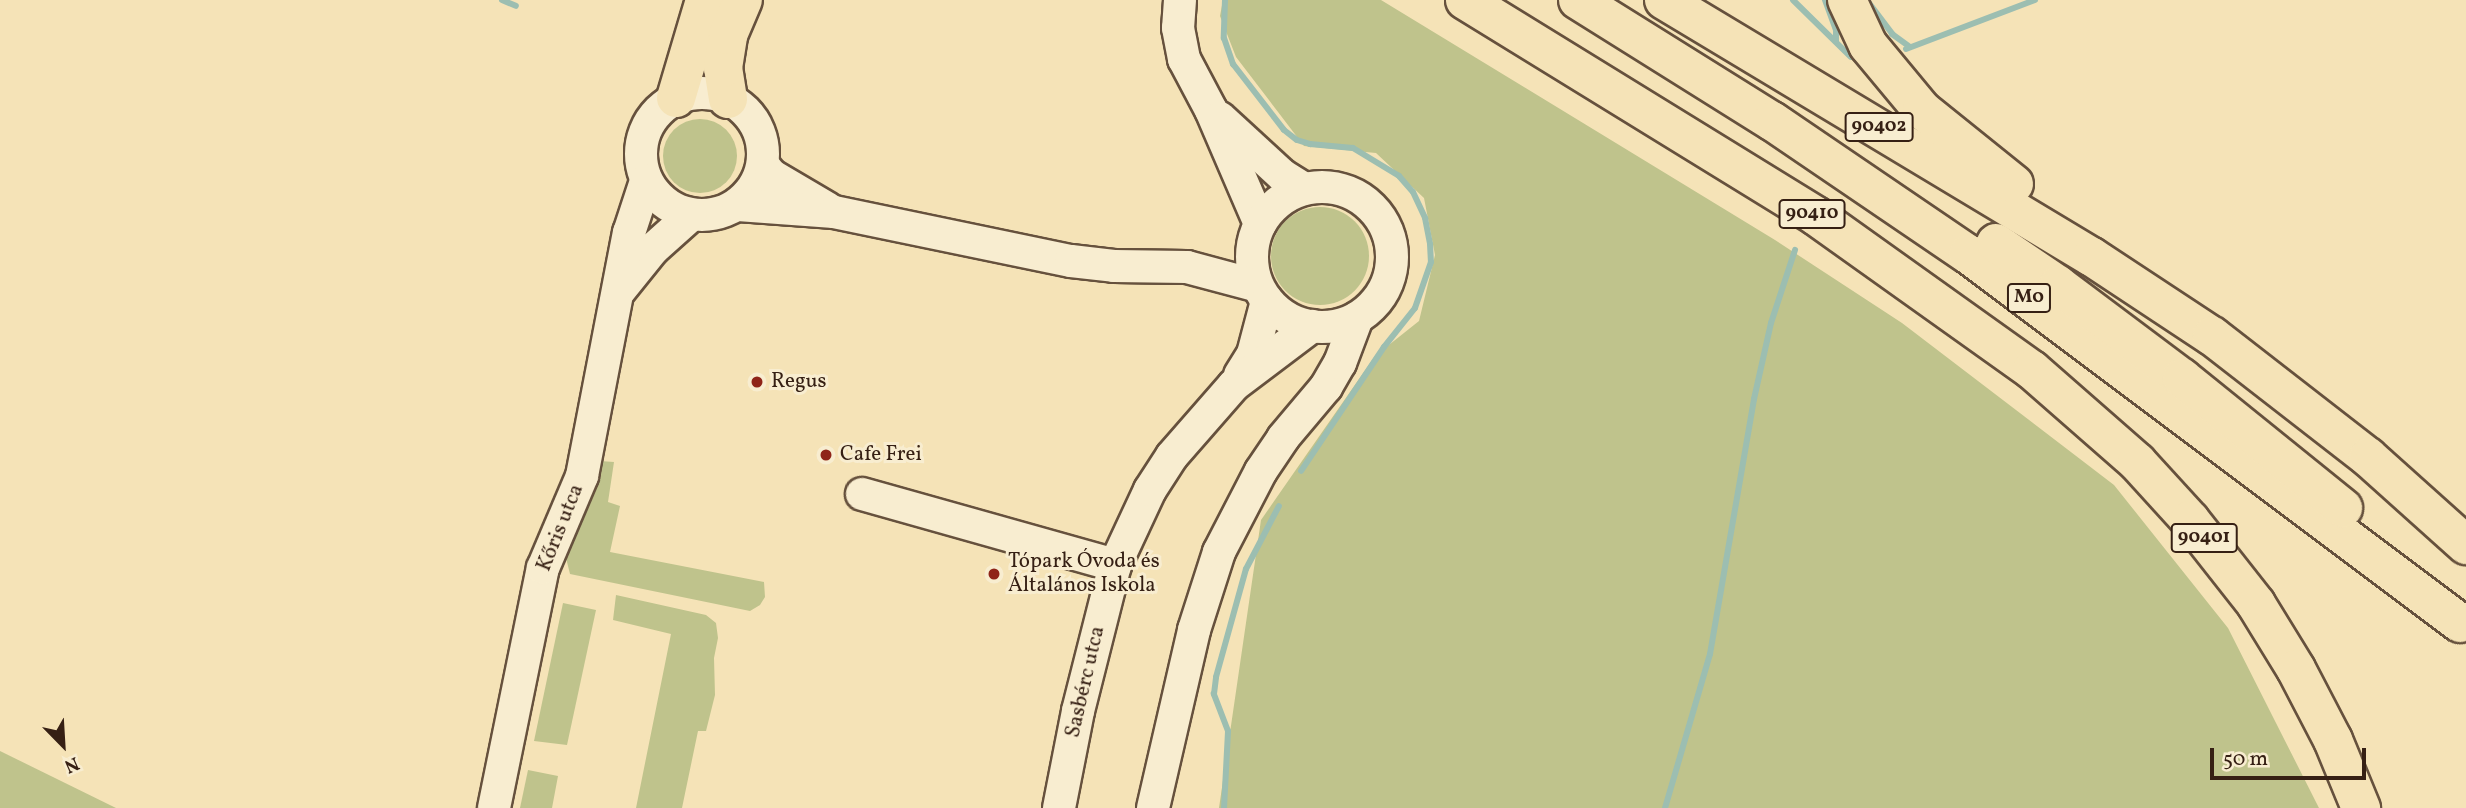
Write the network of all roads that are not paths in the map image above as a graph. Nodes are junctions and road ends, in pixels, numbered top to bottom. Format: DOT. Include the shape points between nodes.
graph roads {
  1 [pos="705,0"];
  2 [pos="743,0"];
  3 [pos="1180,0"];
  4 [pos="1465,0"];
  5 [pos="1578,0"];
  6 [pos="1621,0"];
  7 [pos="1664,0"];
  8 [pos="1847,0"];
  9 [pos="676,98"];
  10 [pos="728,99"];
  11 [pos="1211,110"];
  12 [pos="762,166"];
  13 [pos="646,181"];
  14 [pos="1304,189"];
  15 [pos="738,205"];
  16 [pos="834,212"];
  17 [pos="691,215"];
  18 [pos="1258,230"];
  19 [pos="2092,257"];
  20 [pos="1187,267"];
  21 [pos="620,290"];
  22 [pos="1263,294"];
  23 [pos="1357,318"];
  24 [pos="1312,326"];
  25 [pos="2032,370"];
  26 [pos="1234,385"];
  27 [pos="862,494"];
  28 [pos="2466,545"];
  29 [pos="1115,565"];
  30 [pos="2463,626"];
  31 [pos="494,808"];
  32 [pos="1059,808"];
  33 [pos="1153,808"];
  34 [pos="2361,808"];
  1 -- 9 [label="highway"];
  2 -- 10 [label="highway" via="728,35 723,68"];
  3 -- 11 [label="street" via="1178,28 1184,59"];
  4 -- 25 [label="highway, 90410" via="1816,216"];
  5 -- 30 [label="highway, M0" via="1772,121 1968,254"];
  6 -- 30 [label="highway, M0" via="1816,121 2058,285 2293,464 2412,568"];
  7 -- 19 [label="highway, 90402"];
  8 -- 19 [label="highway" via="1868,45 1922,110 2060,219"];
  9 -- 10 [label="street" via="702,93"];
  9 -- 13 [label="street" via="654,115 642,140"];
  10 -- 12 [label="street" via="751,117 759,130"];
  11 -- 14 [label="street" via="1282,175"];
  11 -- 18 [label="street"];
  12 -- 15 [label="street" via="758,181"];
  12 -- 16 [label="street"];
  13 -- 17 [label="street" via="665,203"];
  13 -- 21 [label="street, Kőris utca" via="629,233"];
  14 -- 18 [label="street" via="1272,208"];
  14 -- 23 [label="street" via="1348,192 1382,220 1391,252 1386,285 1374,304"];
  15 -- 16 [label="street"];
  15 -- 17 [label="street" via="708,216"];
  16 -- 20 [label="street" via="1072,261"];
  17 -- 21 [label="street, Kőris utca" via="653,249"];
  18 -- 20 [label="street" via="1230,253"];
  18 -- 22 [label="street" via="1253,270"];
  19 -- 28 [label="highway, 90402" via="2212,336 2368,457"];
  20 -- 22 [label="street"];
  21 -- 31 [label="street, Kőris utca" via="582,476 543,568"];
  22 -- 24 [label="street" via="1280,313"];
  22 -- 26 [label="street, Sasbérc utca" via="1253,354"];
  23 -- 24 [label="street" via="1335,326"];
  23 -- 33 [label="street" via="1326,387 1261,471 1219,552 1194,630"];
  24 -- 26 [label="street, Sasbérc utca"];
  25 -- 34 [label="highway, 90401" via="2137,462 2256,604 2333,740"];
  26 -- 29 [label="street, Sasbérc utca" via="1172,456 1150,490"];
  27 -- 29 [label="street"];
  29 -- 32 [label="street, Sasbérc utca"];
}
